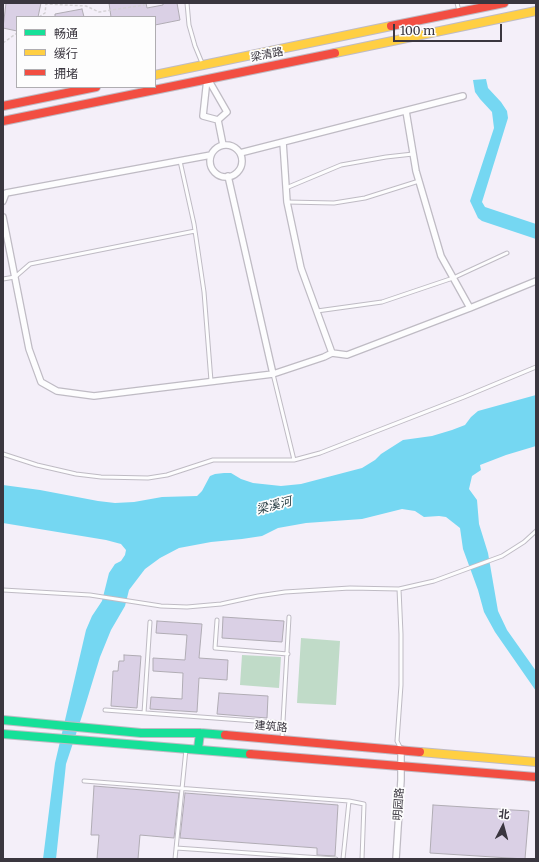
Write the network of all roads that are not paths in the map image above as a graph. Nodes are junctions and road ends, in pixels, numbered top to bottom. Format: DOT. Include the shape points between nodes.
graph roads {
  1 [pos="187,3"];
  2 [pos="457,3"];
  3 [pos="504,3"];
  4 [pos="536,11"];
  5 [pos="459,12"];
  6 [pos="203,65"];
  7 [pos="156,75"];
  8 [pos="208,78"];
  9 [pos="91,88"];
  10 [pos="463,96"];
  11 [pos="3,106"];
  12 [pos="406,111"];
  13 [pos="218,120"];
  14 [pos="3,121"];
  15 [pos="283,142"];
  16 [pos="223,145"];
  17 [pos="240,153"];
  18 [pos="413,154"];
  19 [pos="211,155"];
  20 [pos="180,161"];
  21 [pos="228,176"];
  22 [pos="419,181"];
  23 [pos="286,188"];
  24 [pos="3,201"];
  25 [pos="287,202"];
  26 [pos="3,217"];
  27 [pos="195,231"];
  28 [pos="507,253"];
  29 [pos="14,277"];
  30 [pos="453,278"];
  31 [pos="3,279"];
  32 [pos="536,280"];
  33 [pos="470,308"];
  34 [pos="317,311"];
  35 [pos="332,353"];
  36 [pos="536,367"];
  37 [pos="273,374"];
  38 [pos="211,381"];
  39 [pos="3,454"];
  40 [pos="294,460"];
  41 [pos="536,530"];
  42 [pos="399,589"];
  43 [pos="3,590"];
  44 [pos="289,617"];
  45 [pos="217,620"];
  46 [pos="150,622"];
  47 [pos="288,654"];
  48 [pos="105,710"];
  49 [pos="144,713"];
  50 [pos="3,720"];
  51 [pos="283,723"];
  52 [pos="200,733"];
  53 [pos="3,734"];
  54 [pos="282,739"];
  55 [pos="186,748"];
  56 [pos="198,749"];
  57 [pos="401,749"];
  58 [pos="536,762"];
  59 [pos="400,765"];
  60 [pos="536,777"];
  61 [pos="84,781"];
  62 [pos="182,788"];
  63 [pos="349,801"];
  64 [pos="176,848"];
  65 [pos="175,859"];
  66 [pos="336,859"];
  67 [pos="343,859"];
  68 [pos="362,859"];
  69 [pos="396,859"];
  1 -- 6 [label="lane" via="189,25"];
  2 -- 5 [label="lane"];
  3 -- 5 [label="main road, 梁清路"];
  4 -- 8 [label="main road, 梁清路"];
  5 -- 6 [label="main road, 梁清路"];
  6 -- 7 [label="main road, 梁清路"];
  6 -- 8 [label="main road"];
  8 -- 13 [label="street" via="227,112"];
  8 -- 13 [label="street" via="203,116"];
  8 -- 14 [label="main road, 梁清路"];
  9 -- 11 [label="main road"];
  10 -- 12 [label="street"];
  12 -- 15 [label="street"];
  12 -- 18 [label="street"];
  13 -- 16 [label="street"];
  15 -- 17 [label="street"];
  15 -- 23 [label="street"];
  16 -- 17 [label="street" via="233,147"];
  16 -- 19 [label="street"];
  17 -- 21 [label="street" via="240,167"];
  18 -- 22 [label="street"];
  18 -- 23 [label="lane" via="341,165"];
  19 -- 20 [label="street"];
  19 -- 21 [label="street" via="213,170"];
  20 -- 24 [label="street" via="6,193"];
  20 -- 27 [label="lane"];
  21 -- 37 [label="street"];
  22 -- 25 [label="lane" via="365,198 334,203"];
  22 -- 30 [label="street" via="441,256"];
  23 -- 25 [label="street"];
  25 -- 34 [label="street" via="301,268"];
  26 -- 29 [label="street"];
  27 -- 29 [label="lane" via="30,264"];
  27 -- 38 [label="lane" via="204,292"];
  28 -- 30 [label="lane"];
  29 -- 31 [label="lane"];
  29 -- 38 [label="street" via="28,349 41,382 57,391 94,396"];
  30 -- 33 [label="street"];
  30 -- 34 [label="lane" via="382,302"];
  32 -- 33 [label="street"];
  33 -- 35 [label="street" via="347,355"];
  34 -- 35 [label="street"];
  35 -- 37 [label="street"];
  36 -- 40 [label="lane" via="320,453"];
  37 -- 38 [label="street"];
  37 -- 40 [label="lane"];
  39 -- 40 [label="lane" via="76,474 148,478 167,475 213,460"];
  41 -- 42 [label="lane" via="524,542 502,556 434,581"];
  42 -- 43 [label="lane" via="350,588 285,592 221,604 187,607 90,596"];
  42 -- 57 [label="lane" via="401,685 397,741"];
  44 -- 47 [label="lane"];
  45 -- 47 [label="lane" via="216,648"];
  46 -- 49 [label="lane"];
  47 -- 51 [label="lane"];
  48 -- 49 [label="lane"];
  49 -- 51 [label="lane"];
  50 -- 52 [label="main road, 建筑路" via="141,733"];
  51 -- 54 [label="lane"];
  52 -- 54 [label="main road, 建筑路"];
  52 -- 56 [label="main road"];
  53 -- 55 [label="main road"];
  54 -- 57 [label="main road, 建筑路"];
  55 -- 56 [label="main road"];
  55 -- 62 [label="lane"];
  56 -- 59 [label="main road"];
  57 -- 58 [label="main road, 建筑路"];
  57 -- 59 [label="street, 明园路"];
  59 -- 60 [label="main road"];
  59 -- 69 [label="street, 明园路"];
  61 -- 62 [label="lane"];
  62 -- 63 [label="lane"];
  62 -- 64 [label="lane"];
  63 -- 67 [label="lane"];
  63 -- 68 [label="lane" via="364,804"];
  64 -- 65 [label="lane"];
  64 -- 66 [label="lane"];
}
